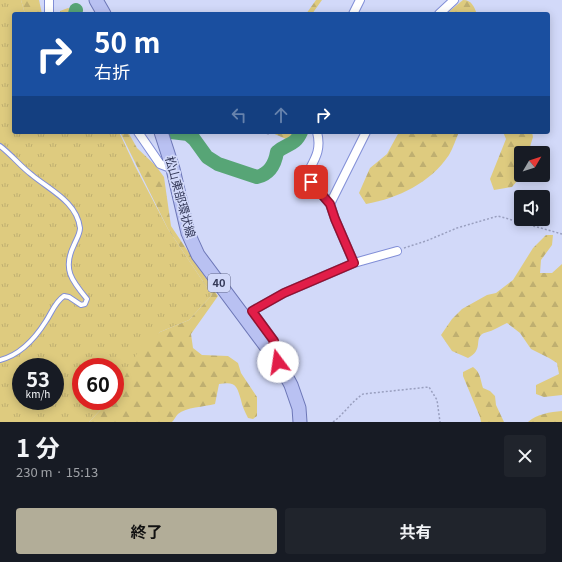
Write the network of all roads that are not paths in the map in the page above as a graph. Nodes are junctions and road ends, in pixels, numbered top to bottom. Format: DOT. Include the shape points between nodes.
graph roads {
  1 [pos="48,0"];
  2 [pos="96,0"];
  3 [pos="360,0"];
  4 [pos="454,0"];
  5 [pos="49,12"];
  6 [pos="103,12"];
  7 [pos="354,12"];
  8 [pos="441,12"];
  9 [pos="139,134"];
  10 [pos="163,134"];
  11 [pos="318,134"];
  12 [pos="365,134"];
  13 [pos="0,146"];
  14 [pos="173,169"];
  15 [pos="330,204"];
  16 [pos="397,250"];
  17 [pos="354,263"];
  18 [pos="271,353"];
  19 [pos="0,360"];
  20 [pos="300,422"];
  1 -- 5 [label="street"];
  2 -- 6 [label="main road"];
  3 -- 7 [label="street"];
  4 -- 8 [label="street"];
  9 -- 14 [label="street" via="160,164"];
  10 -- 14 [label="main road, 松山東部環状線 / 40"];
  11 -- 15 [label="street" via="320,142 316,157 306,176"];
  12 -- 15 [label="street"];
  13 -- 19 [label="lane" via="32,175 53,189 70,206 77,218 80,229 68,257 67,267 87,299 85,304 81,305 64,296 58,300 35,337 10,357"];
  14 -- 18 [label="main road, 松山東部環状線 / 40" via="188,233 198,255"];
  15 -- 17 [label="street"];
  16 -- 17 [label="street"];
  17 -- 18 [label="street" via="284,293 252,311 274,341"];
  18 -- 20 [label="main road, 松山東部環状線 / 40" via="291,385 299,408"];
}
